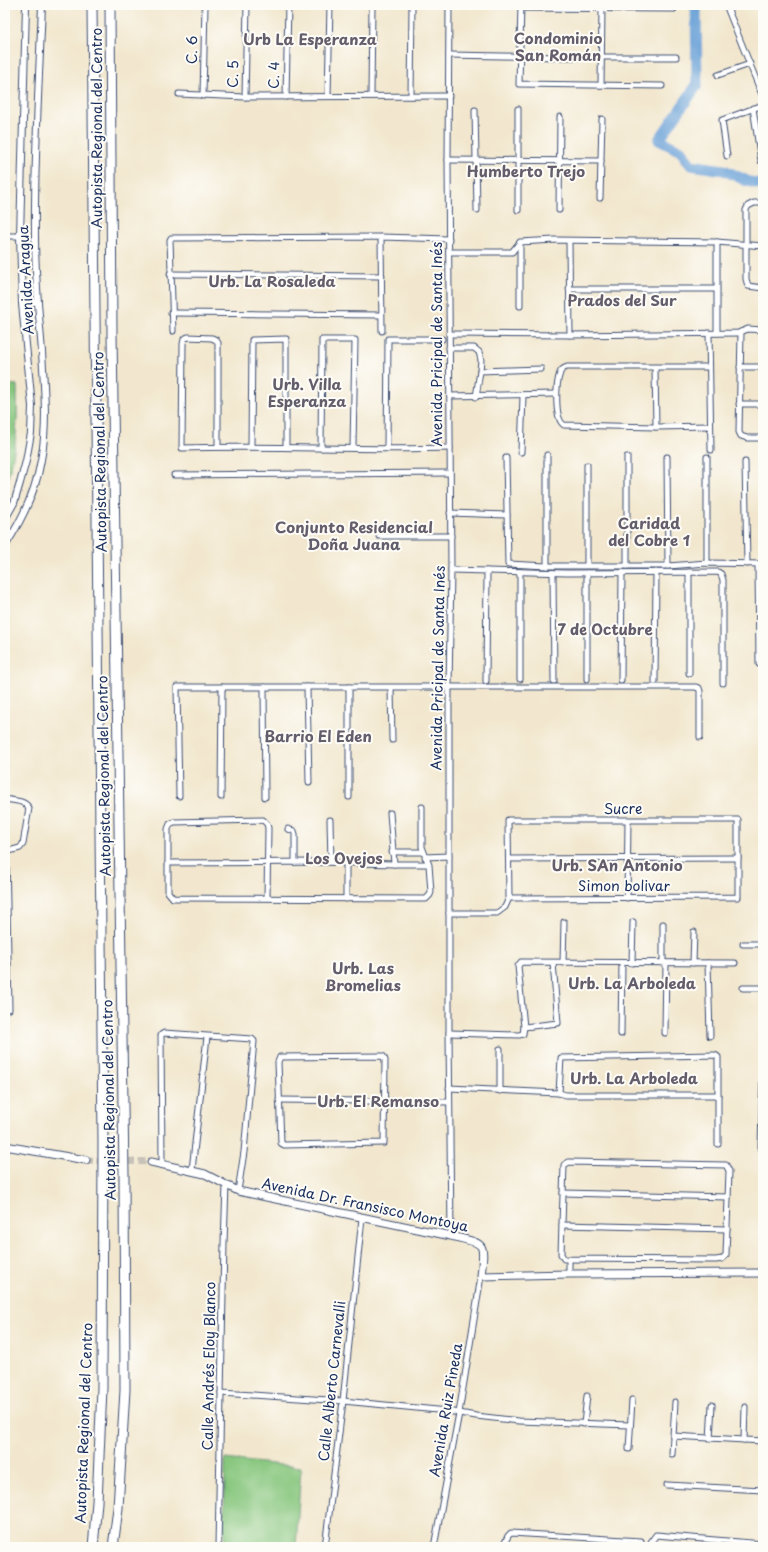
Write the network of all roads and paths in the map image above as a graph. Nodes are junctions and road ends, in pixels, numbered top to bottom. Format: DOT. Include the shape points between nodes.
graph roads {
  1 [pos="26,5"];
  2 [pos="42,5"];
  3 [pos="92,5"];
  4 [pos="110,5"];
  5 [pos="204,5"];
  6 [pos="247,5"];
  7 [pos="288,5"];
  8 [pos="330,5"];
  9 [pos="372,5"];
  10 [pos="412,5"];
  11 [pos="449,5"];
  12 [pos="726,5"];
  13 [pos="521,6"];
  14 [pos="602,8"];
  15 [pos="674,10"];
  16 [pos="449,54"];
  17 [pos="519,56"];
  18 [pos="601,57"];
  19 [pos="676,57"];
  20 [pos="750,64"];
  21 [pos="718,75"];
  22 [pos="601,85"];
  23 [pos="662,86"];
  24 [pos="179,94"];
  25 [pos="203,96"];
  26 [pos="328,96"];
  27 [pos="371,96"];
  28 [pos="411,96"];
  29 [pos="449,96"];
  30 [pos="245,97"];
  31 [pos="286,97"];
  32 [pos="763,97"];
  33 [pos="763,105"];
  34 [pos="753,108"];
  35 [pos="518,109"];
  36 [pos="476,110"];
  37 [pos="560,117"];
  38 [pos="602,119"];
  39 [pos="727,156"];
  40 [pos="448,160"];
  41 [pos="476,160"];
  42 [pos="518,160"];
  43 [pos="560,161"];
  44 [pos="601,161"];
  45 [pos="761,161"];
  46 [pos="600,198"];
  47 [pos="763,203"];
  48 [pos="477,210"];
  49 [pos="518,210"];
  50 [pos="559,210"];
  51 [pos="5,236"];
  52 [pos="20,236"];
  53 [pos="381,237"];
  54 [pos="449,239"];
  55 [pos="569,241"];
  56 [pos="520,242"];
  57 [pos="717,242"];
  58 [pos="747,244"];
  59 [pos="763,246"];
  60 [pos="449,252"];
  61 [pos="170,274"];
  62 [pos="382,276"];
  63 [pos="763,288"];
  64 [pos="569,289"];
  65 [pos="716,289"];
  66 [pos="38,302"];
  67 [pos="22,304"];
  68 [pos="520,306"];
  69 [pos="172,313"];
  70 [pos="381,316"];
  71 [pos="763,330"];
  72 [pos="173,331"];
  73 [pos="382,331"];
  74 [pos="741,332"];
  75 [pos="709,333"];
  76 [pos="717,333"];
  77 [pos="449,334"];
  78 [pos="570,335"];
  79 [pos="442,338"];
  80 [pos="449,348"];
  81 [pos="708,367"];
  82 [pos="740,367"];
  83 [pos="763,367"];
  84 [pos="655,368"];
  85 [pos="541,369"];
  86 [pos="480,371"];
  87 [pos="556,394"];
  88 [pos="450,396"];
  89 [pos="523,396"];
  90 [pos="476,397"];
  91 [pos="739,404"];
  92 [pos="763,404"];
  93 [pos="710,426"];
  94 [pos="656,428"];
  95 [pos="763,438"];
  96 [pos="286,446"];
  97 [pos="218,447"];
  98 [pos="251,447"];
  99 [pos="353,447"];
  100 [pos="321,448"];
  101 [pos="387,448"];
  102 [pos="450,448"];
  103 [pos="711,450"];
  104 [pos="521,452"];
  105 [pos="546,455"];
  106 [pos="627,457"];
  107 [pos="667,457"];
  108 [pos="707,457"];
  109 [pos="506,458"];
  110 [pos="745,462"];
  111 [pos="587,465"];
  112 [pos="450,473"];
  113 [pos="174,475"];
  114 [pos="450,513"];
  115 [pos="507,515"];
  116 [pos="5,519"];
  117 [pos="379,536"];
  118 [pos="451,536"];
  119 [pos="5,546"];
  120 [pos="707,563"];
  121 [pos="747,564"];
  122 [pos="760,564"];
  123 [pos="587,565"];
  124 [pos="547,566"];
  125 [pos="627,566"];
  126 [pos="668,566"];
  127 [pos="451,570"];
  128 [pos="487,571"];
  129 [pos="520,572"];
  130 [pos="622,572"];
  131 [pos="656,572"];
  132 [pos="689,572"];
  133 [pos="553,573"];
  134 [pos="587,573"];
  135 [pos="761,589"];
  136 [pos="761,624"];
  137 [pos="763,664"];
  138 [pos="689,673"];
  139 [pos="520,679"];
  140 [pos="587,680"];
  141 [pos="621,680"];
  142 [pos="486,681"];
  143 [pos="554,681"];
  144 [pos="655,682"];
  145 [pos="723,682"];
  146 [pos="222,687"];
  147 [pos="264,687"];
  148 [pos="306,687"];
  149 [pos="349,687"];
  150 [pos="449,687"];
  151 [pos="391,688"];
  152 [pos="700,737"];
  153 [pos="392,740"];
  154 [pos="309,782"];
  155 [pos="178,796"];
  156 [pos="221,797"];
  157 [pos="265,797"];
  158 [pos="349,797"];
  159 [pos="5,799"];
  160 [pos="422,807"];
  161 [pos="390,813"];
  162 [pos="330,820"];
  163 [pos="628,821"];
  164 [pos="288,828"];
  165 [pos="392,852"];
  166 [pos="424,855"];
  167 [pos="449,856"];
  168 [pos="738,858"];
  169 [pos="509,859"];
  170 [pos="628,859"];
  171 [pos="5,861"];
  172 [pos="268,862"];
  173 [pos="295,862"];
  174 [pos="331,862"];
  175 [pos="168,863"];
  176 [pos="346,863"];
  177 [pos="394,864"];
  178 [pos="428,864"];
  179 [pos="267,898"];
  180 [pos="509,898"];
  181 [pos="627,898"];
  182 [pos="346,899"];
  183 [pos="6,904"];
  184 [pos="449,913"];
  185 [pos="564,922"];
  186 [pos="633,922"];
  187 [pos="663,924"];
  188 [pos="694,932"];
  189 [pos="743,944"];
  190 [pos="763,944"];
  191 [pos="6,946"];
  192 [pos="553,963"];
  193 [pos="563,963"];
  194 [pos="622,963"];
  195 [pos="632,963"];
  196 [pos="664,963"];
  197 [pos="693,963"];
  198 [pos="708,963"];
  199 [pos="735,963"];
  200 [pos="743,988"];
  201 [pos="763,988"];
  202 [pos="7,990"];
  203 [pos="9,1009"];
  204 [pos="524,1027"];
  205 [pos="449,1033"];
  206 [pos="665,1033"];
  207 [pos="621,1034"];
  208 [pos="710,1036"];
  209 [pos="207,1037"];
  210 [pos="500,1048"];
  211 [pos="763,1068"];
  212 [pos="763,1084"];
  213 [pos="449,1088"];
  214 [pos="500,1091"];
  215 [pos="559,1092"];
  216 [pos="718,1094"];
  217 [pos="279,1100"];
  218 [pos="385,1101"];
  219 [pos="449,1102"];
  220 [pos="718,1144"];
  221 [pos="5,1146"];
  222 [pos="761,1148"];
  223 [pos="86,1160"];
  224 [pos="151,1162"];
  225 [pos="162,1164"];
  226 [pos="192,1170"];
  227 [pos="226,1185"];
  228 [pos="238,1191"];
  229 [pos="563,1193"];
  230 [pos="728,1197"];
  231 [pos="362,1218"];
  232 [pos="562,1225"];
  233 [pos="727,1229"];
  234 [pos="451,1236"];
  235 [pos="569,1259"];
  236 [pos="763,1273"];
  237 [pos="569,1274"];
  238 [pos="481,1276"];
  239 [pos="222,1393"];
  240 [pos="587,1396"];
  241 [pos="632,1400"];
  242 [pos="343,1401"];
  243 [pos="675,1402"];
  244 [pos="712,1405"];
  245 [pos="745,1407"];
  246 [pos="459,1413"];
  247 [pos="584,1424"];
  248 [pos="630,1426"];
  249 [pos="673,1436"];
  250 [pos="710,1439"];
  251 [pos="744,1440"];
  252 [pos="763,1441"];
  253 [pos="629,1449"];
  254 [pos="672,1454"];
  255 [pos="667,1485"];
  256 [pos="763,1490"];
  257 [pos="641,1541"];
  258 [pos="763,1544"];
  259 [pos="93,1547"];
  260 [pos="113,1547"];
  261 [pos="218,1547"];
  262 [pos="325,1547"];
  263 [pos="434,1547"];
  264 [pos="503,1547"];
  265 [pos="650,1547"];
  1 -- 52 [label="street, Avenida Aragua"];
  2 -- 66 [label="street, Avenida Aragua" via="35,230"];
  3 -- 259 [label="highway, Autopista Regional del Centro" via="103,1142 102,1388"];
  4 -- 260 [label="highway, Autopista Regional del Centro" via="124,1183 124,1366 118,1500"];
  5 -- 25 [label="street, C. 6"];
  6 -- 30 [label="street, C. 5"];
  7 -- 31 [label="street, C. 4"];
  8 -- 26 [label="street"];
  9 -- 27 [label="street"];
  10 -- 28 [label="street"];
  11 -- 16 [label="street, Avenida Pricipal de Santa Inés"];
  12 -- 20 [label="street"];
  13 -- 14 [label="street"];
  13 -- 17 [label="street"];
  14 -- 15 [label="street"];
  14 -- 18 [label="street"];
  16 -- 17 [label="street"];
  16 -- 29 [label="street, Avenida Pricipal de Santa Inés"];
  17 -- 18 [label="street"];
  17 -- 22 [label="street" via="519,84"];
  18 -- 19 [label="street"];
  18 -- 22 [label="street"];
  20 -- 21 [label="street"];
  20 -- 32 [label="street"];
  22 -- 23 [label="street"];
  24 -- 25 [label="street"];
  25 -- 30 [label="street"];
  26 -- 27 [label="street"];
  26 -- 31 [label="street"];
  27 -- 28 [label="street"];
  28 -- 29 [label="street"];
  29 -- 40 [label="street, Avenida Pricipal de Santa Inés"];
  30 -- 31 [label="street"];
  33 -- 34 [label="street"];
  34 -- 39 [label="street" via="722,120"];
  34 -- 45 [label="street"];
  35 -- 42 [label="street"];
  36 -- 41 [label="street"];
  37 -- 43 [label="street"];
  38 -- 44 [label="street"];
  40 -- 41 [label="street"];
  40 -- 54 [label="street, Avenida Pricipal de Santa Inés"];
  41 -- 42 [label="street"];
  41 -- 48 [label="street"];
  42 -- 43 [label="street"];
  42 -- 49 [label="street"];
  43 -- 44 [label="street"];
  43 -- 50 [label="street"];
  44 -- 46 [label="street"];
  47 -- 58 [label="street" via="754,203 746,210"];
  51 -- 52 [label="street"];
  52 -- 67 [label="street, Avenida Aragua"];
  53 -- 54 [label="street"];
  53 -- 61 [label="street" via="174,237 170,240"];
  53 -- 62 [label="street"];
  54 -- 60 [label="street, Avenida Pricipal de Santa Inés"];
  55 -- 56 [label="street"];
  55 -- 57 [label="street"];
  55 -- 64 [label="street"];
  56 -- 60 [label="street" via="512,252"];
  56 -- 68 [label="street"];
  57 -- 58 [label="street"];
  57 -- 65 [label="street"];
  58 -- 59 [label="street"];
  58 -- 63 [label="street" via="746,284 752,288"];
  60 -- 77 [label="street, Avenida Pricipal de Santa Inés"];
  61 -- 62 [label="street"];
  61 -- 69 [label="street"];
  62 -- 70 [label="street"];
  64 -- 65 [label="street"];
  64 -- 78 [label="street"];
  65 -- 76 [label="street"];
  66 -- 67 [label="street"];
  66 -- 119 [label="street, Avenida Aragua" via="46,409 43,448 37,478 24,514"];
  67 -- 116 [label="street, Avenida Aragua" via="32,406 31,433 14,503"];
  69 -- 70 [label="street"];
  69 -- 72 [label="street"];
  70 -- 73 [label="street"];
  71 -- 74 [label="street" via="748,329"];
  74 -- 76 [label="street"];
  74 -- 82 [label="street"];
  75 -- 76 [label="street"];
  75 -- 78 [label="street"];
  75 -- 81 [label="street"];
  77 -- 78 [label="street"];
  77 -- 80 [label="street, Avenida Pricipal de Santa Inés"];
  79 -- 101 [label="street" via="388,339"];
  80 -- 86 [label="street" via="474,348 480,352"];
  80 -- 88 [label="street, Avenida Pricipal de Santa Inés"];
  81 -- 84 [label="street"];
  81 -- 93 [label="street"];
  82 -- 83 [label="street"];
  82 -- 91 [label="street"];
  84 -- 87 [label="street" via="567,367 560,373"];
  84 -- 94 [label="street"];
  85 -- 86 [label="street"];
  86 -- 90 [label="street"];
  87 -- 89 [label="street"];
  87 -- 94 [label="street" via="560,420 564,425"];
  88 -- 90 [label="street"];
  88 -- 102 [label="street, Avenida Pricipal de Santa Inés"];
  89 -- 90 [label="street"];
  89 -- 104 [label="street"];
  91 -- 92 [label="street"];
  91 -- 95 [label="street" via="741,436"];
  93 -- 94 [label="street"];
  93 -- 103 [label="street"];
  96 -- 98 [label="street"];
  96 -- 98 [label="street" via="286,339 252,340"];
  96 -- 100 [label="street"];
  97 -- 97 [label="street" via="218,343 212,338 184,338 182,448"];
  97 -- 98 [label="street"];
  99 -- 100 [label="street"];
  99 -- 100 [label="street" via="355,340 322,340"];
  99 -- 101 [label="street"];
  101 -- 102 [label="street"];
  102 -- 112 [label="street, Avenida Pricipal de Santa Inés"];
  105 -- 124 [label="street"];
  106 -- 125 [label="street"];
  107 -- 126 [label="street"];
  108 -- 120 [label="street"];
  109 -- 115 [label="street"];
  110 -- 121 [label="street"];
  111 -- 123 [label="street"];
  112 -- 113 [label="street"];
  112 -- 114 [label="street, Avenida Pricipal de Santa Inés"];
  114 -- 115 [label="street"];
  114 -- 118 [label="street, Avenida Pricipal de Santa Inés"];
  115 -- 124 [label="street" via="508,564"];
  117 -- 118 [label="street"];
  118 -- 127 [label="street, Avenida Pricipal de Santa Inés"];
  120 -- 121 [label="street"];
  120 -- 126 [label="street"];
  121 -- 122 [label="street"];
  122 -- 135 [label="street"];
  123 -- 124 [label="street"];
  123 -- 125 [label="street"];
  125 -- 126 [label="street"];
  127 -- 128 [label="street"];
  127 -- 150 [label="street, Avenida Pricipal de Santa Inés"];
  128 -- 129 [label="street"];
  128 -- 142 [label="street"];
  129 -- 133 [label="street"];
  129 -- 139 [label="street"];
  130 -- 131 [label="street"];
  130 -- 134 [label="street"];
  130 -- 141 [label="street"];
  131 -- 132 [label="street"];
  131 -- 144 [label="street"];
  132 -- 138 [label="street"];
  132 -- 145 [label="street" via="716,571 723,578"];
  133 -- 134 [label="street"];
  133 -- 143 [label="street"];
  134 -- 140 [label="street"];
  135 -- 136 [label="street"];
  136 -- 137 [label="street" via="759,664"];
  146 -- 147 [label="street"];
  146 -- 155 [label="street" via="177,688"];
  146 -- 156 [label="street"];
  147 -- 148 [label="street"];
  147 -- 157 [label="street"];
  148 -- 149 [label="street"];
  148 -- 154 [label="street"];
  149 -- 151 [label="street"];
  149 -- 158 [label="street"];
  150 -- 151 [label="street"];
  150 -- 152 [label="street" via="695,687 700,691"];
  150 -- 167 [label="street, Avenida Pricipal de Santa Inés"];
  151 -- 153 [label="street"];
  159 -- 171 [label="street" via="21,802 29,808 23,844 20,848 9,850"];
  160 -- 166 [label="street"];
  161 -- 165 [label="street"];
  162 -- 174 [label="street"];
  163 -- 168 [label="street, Sucre" via="738,820"];
  163 -- 169 [label="street, Sucre" via="508,820"];
  163 -- 170 [label="street"];
  164 -- 173 [label="street" via="295,834"];
  165 -- 166 [label="street"];
  165 -- 177 [label="street"];
  166 -- 167 [label="street"];
  166 -- 178 [label="street"];
  167 -- 184 [label="street, Avenida Pricipal de Santa Inés"];
  168 -- 170 [label="street"];
  168 -- 181 [label="street, Simon bolivar" via="738,897"];
  169 -- 170 [label="street"];
  169 -- 180 [label="street"];
  170 -- 181 [label="street"];
  171 -- 183 [label="street"];
  172 -- 173 [label="street"];
  172 -- 175 [label="street"];
  172 -- 175 [label="street" via="268,828 263,820 174,822 168,829"];
  172 -- 179 [label="street"];
  173 -- 174 [label="street"];
  174 -- 176 [label="street"];
  175 -- 179 [label="street" via="168,892 173,898"];
  176 -- 177 [label="street"];
  176 -- 182 [label="street"];
  177 -- 178 [label="street"];
  178 -- 182 [label="street" via="431,894 426,899"];
  179 -- 182 [label="street"];
  180 -- 181 [label="street, Simon bolivar"];
  180 -- 184 [label="street" via="504,907 496,913"];
  183 -- 191 [label="street"];
  184 -- 205 [label="street, Avenida Pricipal de Santa Inés"];
  185 -- 193 [label="street"];
  186 -- 195 [label="street"];
  187 -- 196 [label="street"];
  188 -- 197 [label="street"];
  189 -- 190 [label="street"];
  191 -- 202 [label="street"];
  192 -- 193 [label="street"];
  192 -- 204 [label="street" via="558,1023"];
  192 -- 204 [label="street" via="519,963"];
  193 -- 194 [label="street"];
  194 -- 195 [label="street"];
  194 -- 207 [label="street"];
  195 -- 196 [label="street"];
  196 -- 197 [label="street"];
  196 -- 206 [label="street"];
  197 -- 198 [label="street"];
  198 -- 199 [label="street"];
  198 -- 208 [label="street"];
  200 -- 201 [label="street"];
  202 -- 203 [label="street"];
  204 -- 205 [label="street" via="523,1034 519,1035"];
  205 -- 213 [label="street, Avenida Pricipal de Santa Inés"];
  209 -- 225 [label="street" via="164,1033 161,1035"];
  209 -- 226 [label="street"];
  209 -- 228 [label="street" via="249,1038 254,1041"];
  210 -- 214 [label="street"];
  211 -- 212 [label="street"];
  212 -- 222 [label="street"];
  213 -- 214 [label="street"];
  213 -- 219 [label="street, Avenida Pricipal de Santa Inés"];
  214 -- 215 [label="street"];
  215 -- 216 [label="street" via="566,1095"];
  215 -- 216 [label="street" via="561,1058 715,1055 718,1057"];
  216 -- 220 [label="street"];
  217 -- 218 [label="street"];
  217 -- 218 [label="street" via="280,1139 284,1145 384,1143"];
  217 -- 218 [label="street" via="280,1057 382,1056 385,1060"];
  218 -- 219 [label="street"];
  219 -- 234 [label="street, Avenida Pricipal de Santa Inés"];
  221 -- 223 [label="main road"];
  224 -- 225 [label="main road, Avenida Dr. Fransisco Montoya"];
  225 -- 226 [label="main road, Avenida Dr. Fransisco Montoya"];
  226 -- 227 [label="main road, Avenida Dr. Fransisco Montoya"];
  227 -- 228 [label="main road, Avenida Dr. Fransisco Montoya"];
  227 -- 239 [label="street, Calle Andrés Eloy Blanco"];
  228 -- 231 [label="main road, Avenida Dr. Fransisco Montoya"];
  229 -- 230 [label="street"];
  229 -- 230 [label="street" via="564,1165 569,1162 726,1165 730,1171"];
  229 -- 232 [label="street"];
  230 -- 233 [label="street"];
  231 -- 234 [label="main road, Avenida Dr. Fransisco Montoya"];
  231 -- 242 [label="street, Calle Alberto Carnevalli"];
  232 -- 233 [label="street"];
  232 -- 235 [label="street" via="562,1255 564,1259"];
  233 -- 235 [label="street" via="726,1255 720,1260"];
  234 -- 238 [label="main road, Avenida Dr. Fransisco Montoya" via="480,1243 483,1248"];
  235 -- 237 [label="street"];
  236 -- 237 [label="main road"];
  237 -- 238 [label="main road"];
  238 -- 246 [label="street, Avenida Ruiz Pineda"];
  239 -- 242 [label="street"];
  239 -- 261 [label="street, Calle Andrés Eloy Blanco"];
  240 -- 247 [label="street"];
  241 -- 248 [label="street"];
  242 -- 246 [label="street"];
  242 -- 262 [label="street, Calle Alberto Carnevalli"];
  243 -- 249 [label="street"];
  244 -- 250 [label="street"];
  245 -- 251 [label="street"];
  246 -- 247 [label="street" via="519,1421"];
  246 -- 263 [label="street, Avenida Ruiz Pineda"];
  247 -- 248 [label="street"];
  248 -- 253 [label="street"];
  249 -- 250 [label="street"];
  249 -- 254 [label="street"];
  250 -- 251 [label="street"];
  251 -- 252 [label="street"];
  255 -- 256 [label="street"];
  257 -- 264 [label="street" via="512,1533"];
  258 -- 265 [label="street" via="656,1535"];
}
